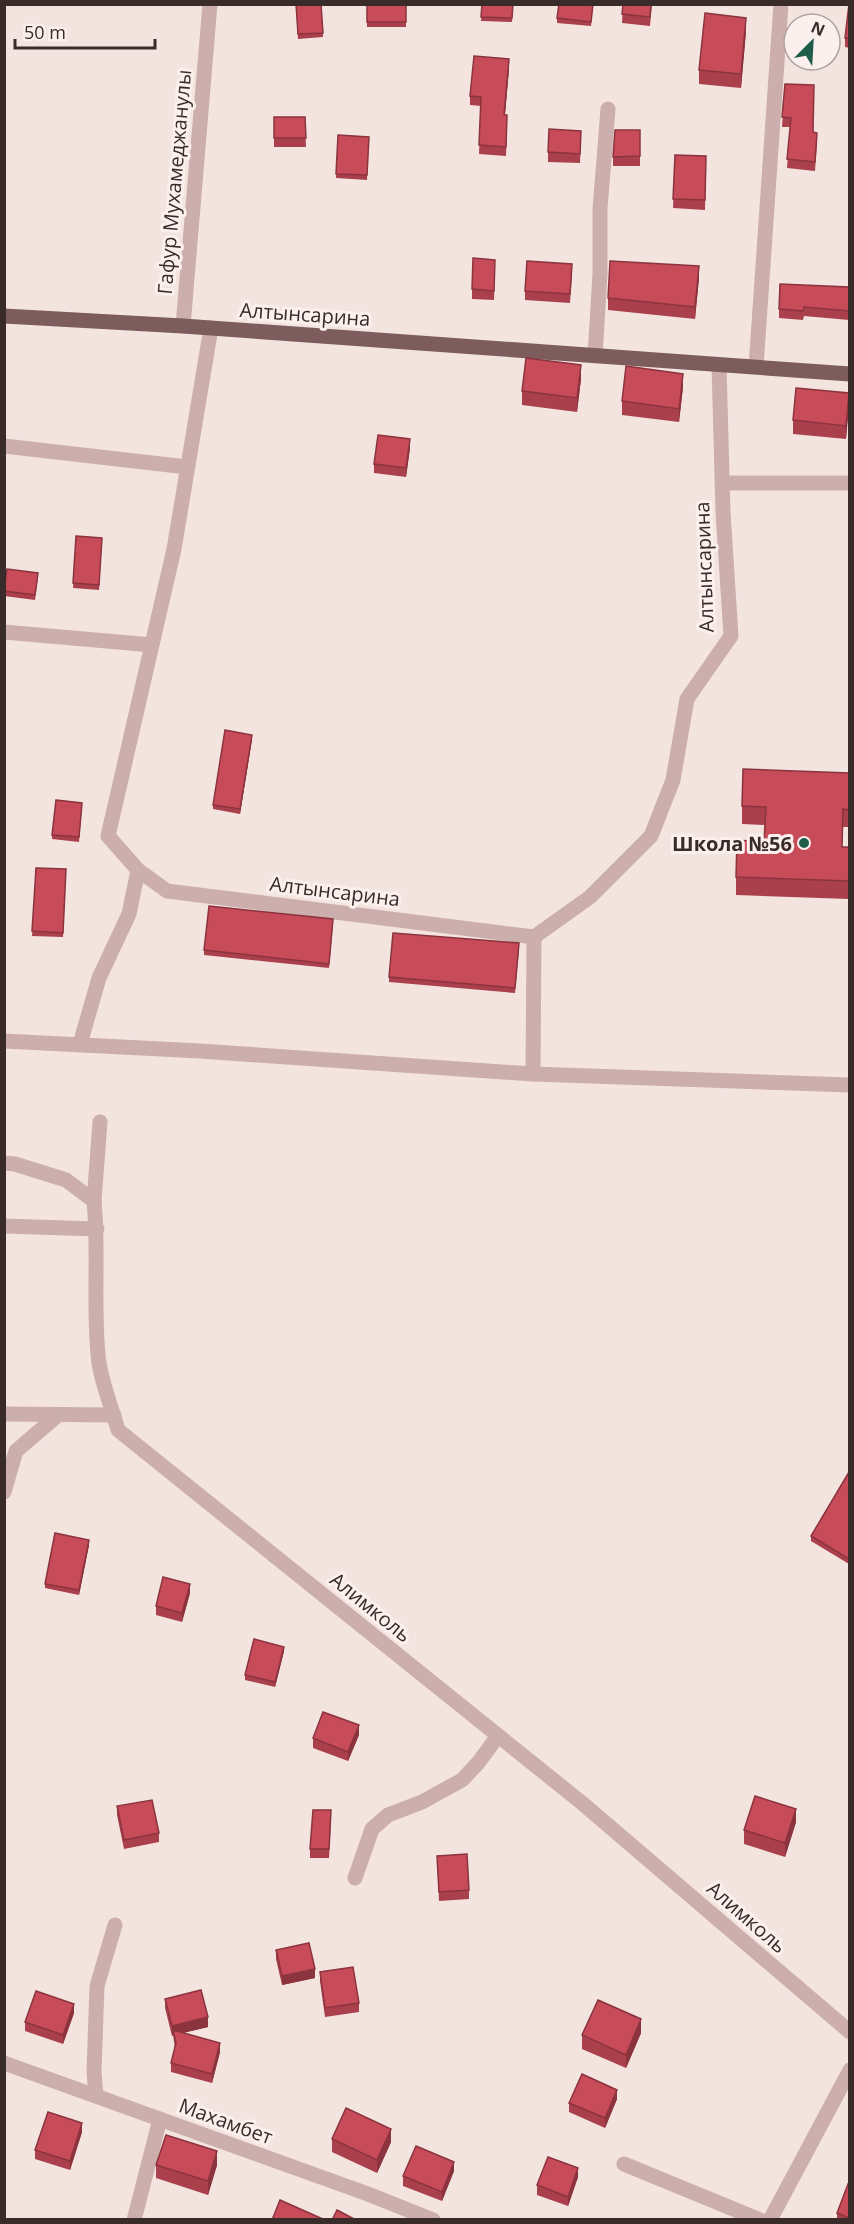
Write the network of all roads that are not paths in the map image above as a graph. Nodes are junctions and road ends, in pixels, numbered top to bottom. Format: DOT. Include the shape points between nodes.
graph roads {
  1 [pos="210,4"];
  2 [pos="781,4"];
  3 [pos="608,109"];
  4 [pos="4,316"];
  5 [pos="183,326"];
  6 [pos="211,328"];
  7 [pos="595,356"];
  8 [pos="718,365"];
  9 [pos="756,367"];
  10 [pos="849,374"];
  11 [pos="4,446"];
  12 [pos="187,466"];
  13 [pos="722,483"];
  14 [pos="849,483"];
  15 [pos="4,632"];
  16 [pos="152,645"];
  17 [pos="138,870"];
  18 [pos="534,937"];
  19 [pos="4,1041"];
  20 [pos="80,1044"];
  21 [pos="533,1074"];
  22 [pos="849,1085"];
  23 [pos="99,1122"];
  24 [pos="4,1163"];
  25 [pos="94,1201"];
  26 [pos="4,1226"];
  27 [pos="97,1228"];
  28 [pos="4,1414"];
  29 [pos="58,1415"];
  30 [pos="114,1415"];
  31 [pos="4,1492"];
  32 [pos="498,1736"];
  33 [pos="355,1878"];
  34 [pos="115,1925"];
  35 [pos="849,2032"];
  36 [pos="4,2063"];
  37 [pos="849,2070"];
  38 [pos="96,2096"];
  39 [pos="160,2119"];
  40 [pos="624,2164"];
  41 [pos="134,2220"];
  42 [pos="433,2220"];
  43 [pos="760,2220"];
  44 [pos="770,2220"];
  1 -- 5 [label="street, Гафур Мухамеджанулы"];
  2 -- 9 [label="street"];
  3 -- 7 [label="street"];
  4 -- 5 [label="main road, Алтынсарина"];
  5 -- 6 [label="main road, Алтынсарина"];
  6 -- 7 [label="main road, Алтынсарина"];
  6 -- 12 [label="street, Алтынсарина"];
  7 -- 8 [label="main road, Алтынсарина"];
  8 -- 9 [label="main road, Алтынсарина"];
  8 -- 13 [label="street, Алтынсарина"];
  9 -- 10 [label="main road, Алтынсарина"];
  11 -- 12 [label="street"];
  12 -- 16 [label="street, Алтынсарина" via="174,549"];
  13 -- 14 [label="street, Алтынсарина"];
  13 -- 18 [label="street, Алтынсарина" via="731,636 687,699 673,780 651,836 590,897"];
  15 -- 16 [label="street"];
  16 -- 17 [label="street, Алтынсарина" via="108,836"];
  17 -- 18 [label="street, Алтынсарина" via="167,891"];
  17 -- 20 [label="street" via="129,914 99,978"];
  18 -- 21 [label="street"];
  19 -- 20 [label="street"];
  20 -- 21 [label="street"];
  21 -- 22 [label="street"];
  23 -- 25 [label="street, Алимколь"];
  24 -- 25 [label="street" via="66,1180"];
  25 -- 27 [label="street, Алимколь"];
  26 -- 27 [label="street"];
  27 -- 30 [label="street, Алимколь" via="98,1356"];
  28 -- 29 [label="street"];
  29 -- 30 [label="street"];
  29 -- 31 [label="street" via="16,1451"];
  30 -- 32 [label="street, Алимколь" via="118,1430"];
  32 -- 33 [label="street" via="462,1780 388,1815 372,1828"];
  32 -- 35 [label="street, Алимколь"];
  34 -- 38 [label="street" via="97,1986"];
  36 -- 38 [label="street, Махамбет"];
  37 -- 44 [label="street"];
  38 -- 39 [label="street, Махамбет"];
  39 -- 41 [label="street"];
  39 -- 42 [label="street, Махамбет"];
  40 -- 43 [label="street"];
}
